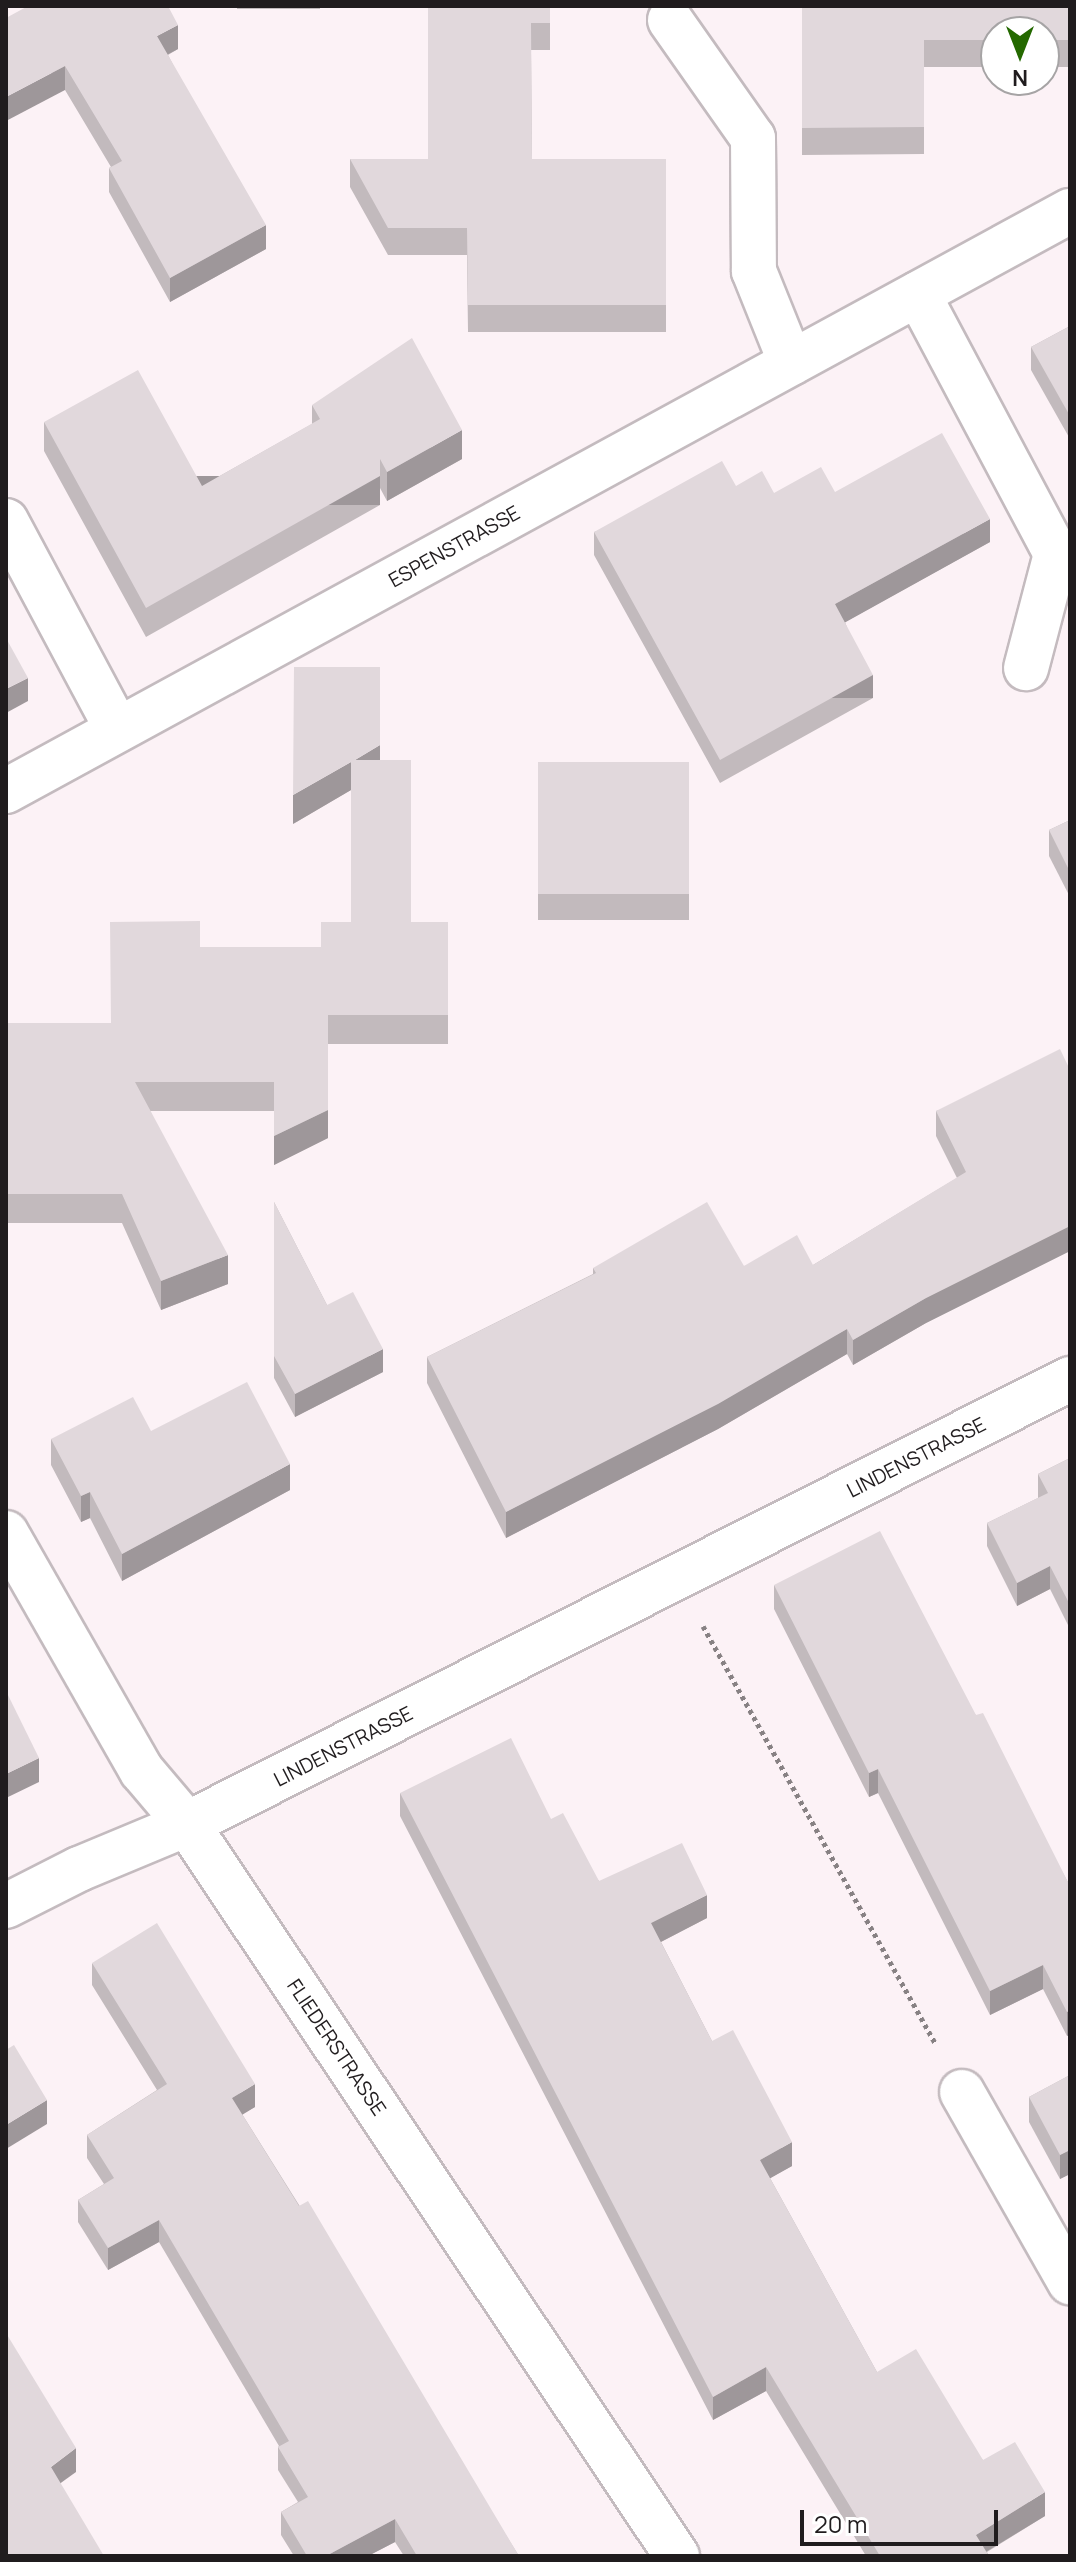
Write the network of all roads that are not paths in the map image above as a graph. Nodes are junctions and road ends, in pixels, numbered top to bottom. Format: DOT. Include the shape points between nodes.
graph roads {
  1 [pos="670,20"];
  2 [pos="1070,211"];
  3 [pos="918,294"];
  4 [pos="791,363"];
  5 [pos="6,521"];
  6 [pos="1026,668"];
  7 [pos="117,729"];
  8 [pos="6,791"];
  9 [pos="1070,1379"];
  10 [pos="6,1533"];
  11 [pos="187,1824"];
  12 [pos="6,1906"];
  13 [pos="962,2092"];
  14 [pos="1070,2282"];
  15 [pos="677,2556"];
  1 -- 4 [label="street" via="753,138 754,271"];
  2 -- 3 [label="street, ESPENSTRASSE"];
  3 -- 4 [label="street, ESPENSTRASSE"];
  3 -- 6 [label="street" via="1056,554"];
  4 -- 7 [label="street, ESPENSTRASSE"];
  5 -- 7 [label="street"];
  7 -- 8 [label="street, ESPENSTRASSE"];
  9 -- 11 [label="street, LINDENSTRASSE"];
  10 -- 11 [label="street, FLIEDERSTRASSE" via="142,1771"];
  11 -- 12 [label="street, LINDENSTRASSE"];
  11 -- 15 [label="street, FLIEDERSTRASSE"];
  13 -- 14 [label="street"];
}
